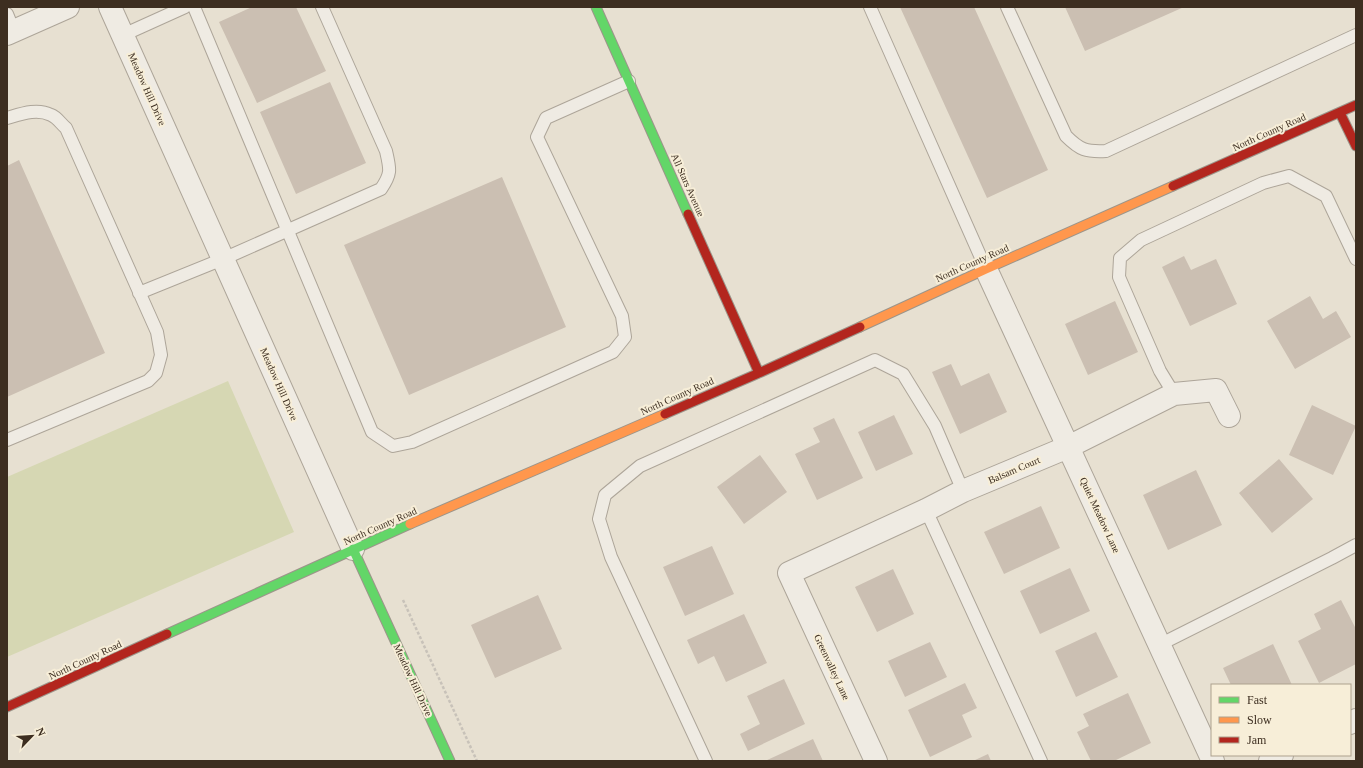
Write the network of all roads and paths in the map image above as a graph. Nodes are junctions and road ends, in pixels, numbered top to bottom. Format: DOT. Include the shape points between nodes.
graph roads {
  1 [pos="68,7"];
  2 [pos="110,7"];
  3 [pos="185,7"];
  4 [pos="194,7"];
  5 [pos="322,7"];
  6 [pos="596,7"];
  7 [pos="870,7"];
  8 [pos="1007,7"];
  9 [pos="9,26"];
  10 [pos="123,35"];
  11 [pos="1356,35"];
  12 [pos="629,81"];
  13 [pos="1356,105"];
  14 [pos="1340,113"];
  15 [pos="7,118"];
  16 [pos="1356,146"];
  17 [pos="287,230"];
  18 [pos="223,259"];
  19 [pos="1356,259"];
  20 [pos="986,269"];
  21 [pos="139,293"];
  22 [pos="759,373"];
  23 [pos="1174,394"];
  24 [pos="1229,416"];
  25 [pos="7,440"];
  26 [pos="1068,447"];
  27 [pos="963,491"];
  28 [pos="926,510"];
  29 [pos="1356,545"];
  30 [pos="353,549"];
  31 [pos="789,573"];
  32 [pos="400,594"];
  33 [pos="1160,645"];
  34 [pos="7,708"];
  35 [pos="1280,756"];
  36 [pos="450,761"];
  37 [pos="477,761"];
  38 [pos="706,761"];
  39 [pos="876,761"];
  40 [pos="1041,761"];
  41 [pos="1213,761"];
  42 [pos="1270,761"];
  1 -- 9 [label="street"];
  2 -- 10 [label="street, Meadow Hill Drive"];
  3 -- 10 [label="lane"];
  4 -- 17 [label="lane"];
  5 -- 17 [label="lane" via="386,151 390,168 388,179 381,189"];
  6 -- 12 [label="street, All Stars Avenue"];
  7 -- 20 [label="lane"];
  8 -- 11 [label="lane" via="1066,136 1076,146 1092,152 1106,150"];
  10 -- 18 [label="street, Meadow Hill Drive"];
  12 -- 17 [label="lane" via="546,118 537,137 622,316 625,337 612,352 412,442 393,446 372,432"];
  12 -- 22 [label="street, All Stars Avenue"];
  13 -- 14 [label="street, North County Road"];
  14 -- 16 [label="street"];
  14 -- 20 [label="street, North County Road"];
  15 -- 21 [label="lane" via="28,112 42,112 53,115 66,128"];
  17 -- 18 [label="lane"];
  18 -- 21 [label="lane"];
  18 -- 30 [label="street, Meadow Hill Drive"];
  19 -- 23 [label="lane" via="1326,196 1289,176 1263,183 1141,240 1120,258 1119,277 1160,371"];
  20 -- 22 [label="street, North County Road"];
  20 -- 26 [label="street, Quiet Meadow Lane"];
  21 -- 25 [label="lane" via="157,332 161,355 156,373 148,381"];
  22 -- 30 [label="street, North County Road"];
  23 -- 24 [label="street, Balsam Court" via="1216,390"];
  23 -- 26 [label="street, Balsam Court"];
  26 -- 27 [label="street, Balsam Court"];
  26 -- 33 [label="street, Quiet Meadow Lane"];
  27 -- 28 [label="street, Balsam Court"];
  27 -- 38 [label="lane" via="935,426 903,374 875,360 640,466 605,495 599,519 611,557"];
  28 -- 31 [label="street, Balsam Court"];
  28 -- 40 [label="lane"];
  29 -- 33 [label="lane"];
  30 -- 34 [label="street, North County Road"];
  30 -- 36 [label="street, Meadow Hill Drive"];
  31 -- 39 [label="street, Greenvalley Lane"];
  32 -- 37 [label="path"];
  33 -- 41 [label="street, Quiet Meadow Lane"];
  35 -- 42 [label="street"];
}
